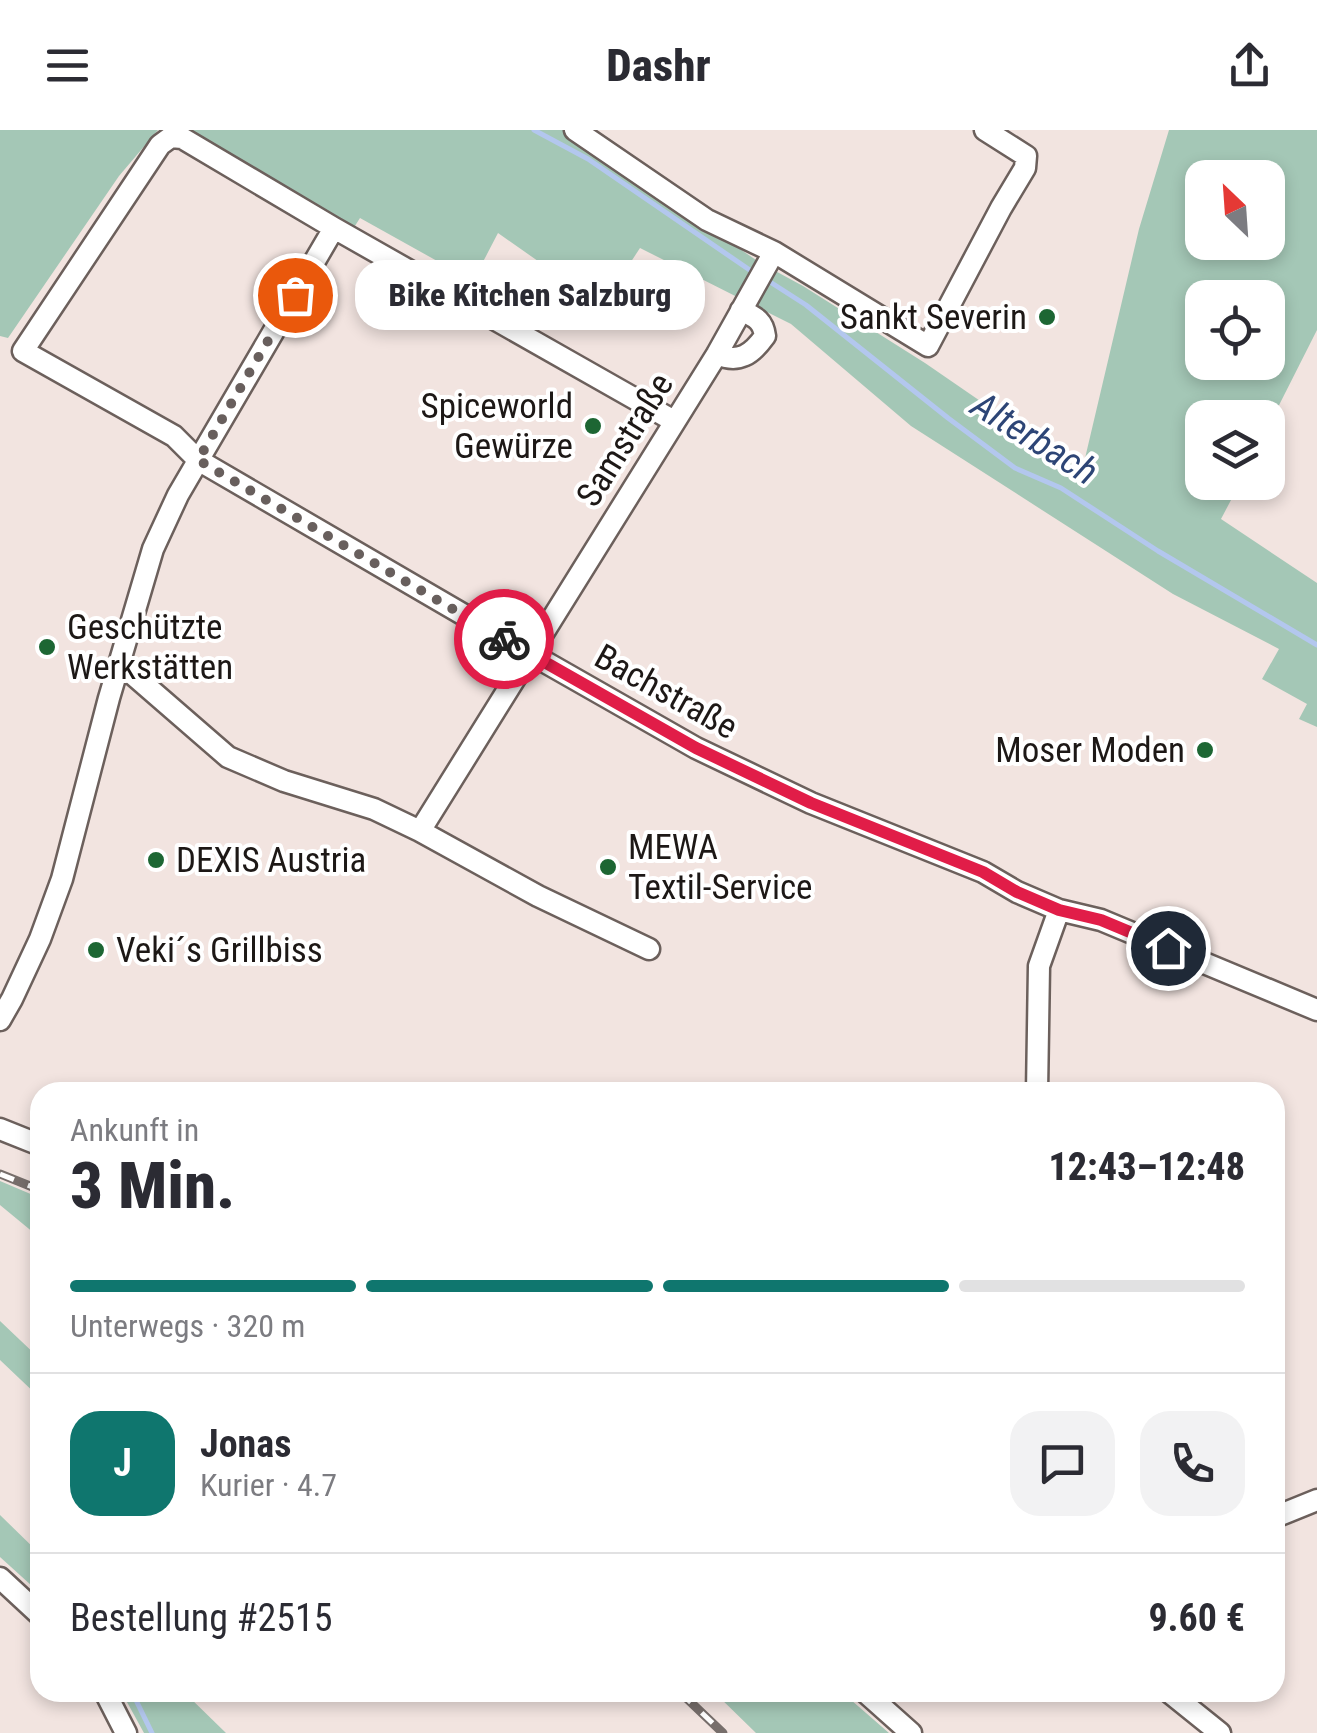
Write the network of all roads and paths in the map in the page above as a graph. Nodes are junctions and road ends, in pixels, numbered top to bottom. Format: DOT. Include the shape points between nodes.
graph roads {
  1 [pos="575,130"];
  2 [pos="986,130"];
  3 [pos="334,228"];
  4 [pos="770,259"];
  5 [pos="747,301"];
  6 [pos="716,354"];
  7 [pos="674,421"];
  8 [pos="198,460"];
  9 [pos="531,654"];
  10 [pos="118,668"];
  11 [pos="420,831"];
  12 [pos="1059,910"];
  13 [pos="649,949"];
  14 [pos="1317,1010"];
  15 [pos="0,1020"];
  16 [pos="1037,1082"];
  17 [pos="0,1129"];
  18 [pos="30,1140"];
  19 [pos="1317,1500"];
  20 [pos="1285,1513"];
  21 [pos="0,1578"];
  22 [pos="30,1606"];
  23 [pos="110,1702"];
  24 [pos="876,1702"];
  25 [pos="1181,1702"];
  26 [pos="126,1733"];
  27 [pos="912,1733"];
  28 [pos="1220,1733"];
  1 -- 4 [label="street"];
  2 -- 4 [label="street" via="1026,156 1026,168 928,346"];
  3 -- 7 [label="street"];
  3 -- 8 [label="street"];
  3 -- 8 [label="street, Bachstraße" via="170,137 23,351 174,436"];
  4 -- 5 [label="street, Samstraße"];
  5 -- 6 [label="street, Samstraße"];
  5 -- 6 [label="street" via="765,336 740,358"];
  6 -- 7 [label="street, Samstraße"];
  7 -- 9 [label="street, Samstraße"];
  8 -- 9 [label="street, Bachstraße"];
  8 -- 10 [label="street" via="153,549"];
  9 -- 11 [label="street, Samstraße"];
  9 -- 12 [label="street, Bachstraße" via="712,756"];
  10 -- 11 [label="street" via="228,757"];
  10 -- 15 [label="street" via="62,880"];
  11 -- 13 [label="street"];
  12 -- 14 [label="street, Bachstraße" via="1101,920"];
  12 -- 16 [label="street" via="1040,966"];
  17 -- 18 [label="street"];
  19 -- 20 [label="street"];
  21 -- 22 [label="street"];
  23 -- 26 [label="street"];
  24 -- 27 [label="street"];
  25 -- 28 [label="street"];
}
